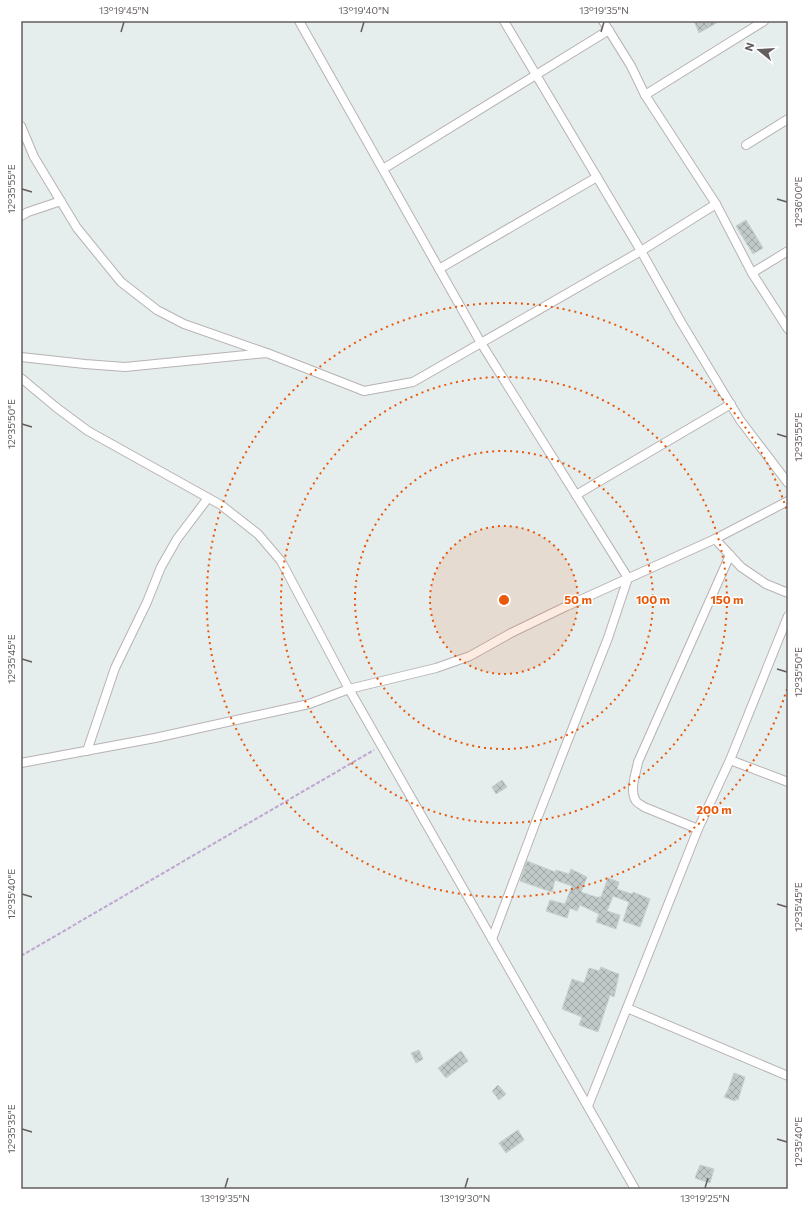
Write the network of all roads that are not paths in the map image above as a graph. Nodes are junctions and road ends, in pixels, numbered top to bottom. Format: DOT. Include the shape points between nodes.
graph roads {
  1 [pos="299,21"];
  2 [pos="504,21"];
  3 [pos="603,21"];
  4 [pos="764,21"];
  5 [pos="609,30"];
  6 [pos="536,75"];
  7 [pos="645,94"];
  8 [pos="787,121"];
  9 [pos="21,126"];
  10 [pos="746,145"];
  11 [pos="382,169"];
  12 [pos="597,177"];
  13 [pos="61,201"];
  14 [pos="716,204"];
  15 [pos="21,216"];
  16 [pos="641,250"];
  17 [pos="788,251"];
  18 [pos="439,270"];
  19 [pos="752,273"];
  20 [pos="788,329"];
  21 [pos="481,343"];
  22 [pos="266,353"];
  23 [pos="21,357"];
  24 [pos="21,378"];
  25 [pos="731,404"];
  26 [pos="788,483"];
  27 [pos="576,495"];
  28 [pos="208,498"];
  29 [pos="788,501"];
  30 [pos="715,539"];
  31 [pos="730,556"];
  32 [pos="628,578"];
  33 [pos="788,592"];
  34 [pos="788,616"];
  35 [pos="349,689"];
  36 [pos="87,751"];
  37 [pos="730,760"];
  38 [pos="21,763"];
  39 [pos="788,782"];
  40 [pos="698,830"];
  41 [pos="492,939"];
  42 [pos="627,1008"];
  43 [pos="788,1076"];
  44 [pos="588,1106"];
  45 [pos="635,1189"];
  1 -- 11 [label="street"];
  2 -- 6 [label="street"];
  3 -- 5 [label="street"];
  4 -- 7 [label="street"];
  5 -- 6 [label="street"];
  5 -- 7 [label="street"];
  6 -- 11 [label="street"];
  6 -- 12 [label="street"];
  7 -- 14 [label="street"];
  8 -- 10 [label="street"];
  9 -- 13 [label="street" via="34,157"];
  11 -- 18 [label="street"];
  12 -- 16 [label="street"];
  12 -- 18 [label="street"];
  13 -- 15 [label="street"];
  13 -- 22 [label="street" via="77,228 121,282 157,310 184,324"];
  14 -- 16 [label="street"];
  14 -- 19 [label="street"];
  16 -- 21 [label="street"];
  16 -- 25 [label="street"];
  17 -- 19 [label="street"];
  18 -- 21 [label="street"];
  19 -- 20 [label="street"];
  21 -- 22 [label="street" via="413,382 364,391"];
  21 -- 27 [label="street"];
  22 -- 23 [label="street" via="125,367"];
  24 -- 28 [label="street" via="88,431"];
  25 -- 26 [label="street" via="740,420"];
  25 -- 27 [label="street"];
  27 -- 32 [label="street"];
  28 -- 35 [label="street" via="258,534 281,561"];
  28 -- 36 [label="street" via="177,539 161,567 115,668"];
  29 -- 30 [label="street"];
  30 -- 31 [label="street"];
  30 -- 32 [label="street"];
  31 -- 33 [label="street" via="766,584"];
  31 -- 40 [label="street" via="638,762 634,781 633,793 637,802"];
  32 -- 35 [label="street" via="511,633 470,656 436,668"];
  32 -- 41 [label="street" via="608,638"];
  34 -- 37 [label="street"];
  35 -- 36 [label="street" via="309,704"];
  35 -- 41 [label="street"];
  36 -- 38 [label="street"];
  37 -- 39 [label="street"];
  37 -- 40 [label="street"];
  40 -- 42 [label="street"];
  41 -- 44 [label="street"];
  42 -- 43 [label="street"];
  42 -- 44 [label="street"];
  44 -- 45 [label="street"];
}
